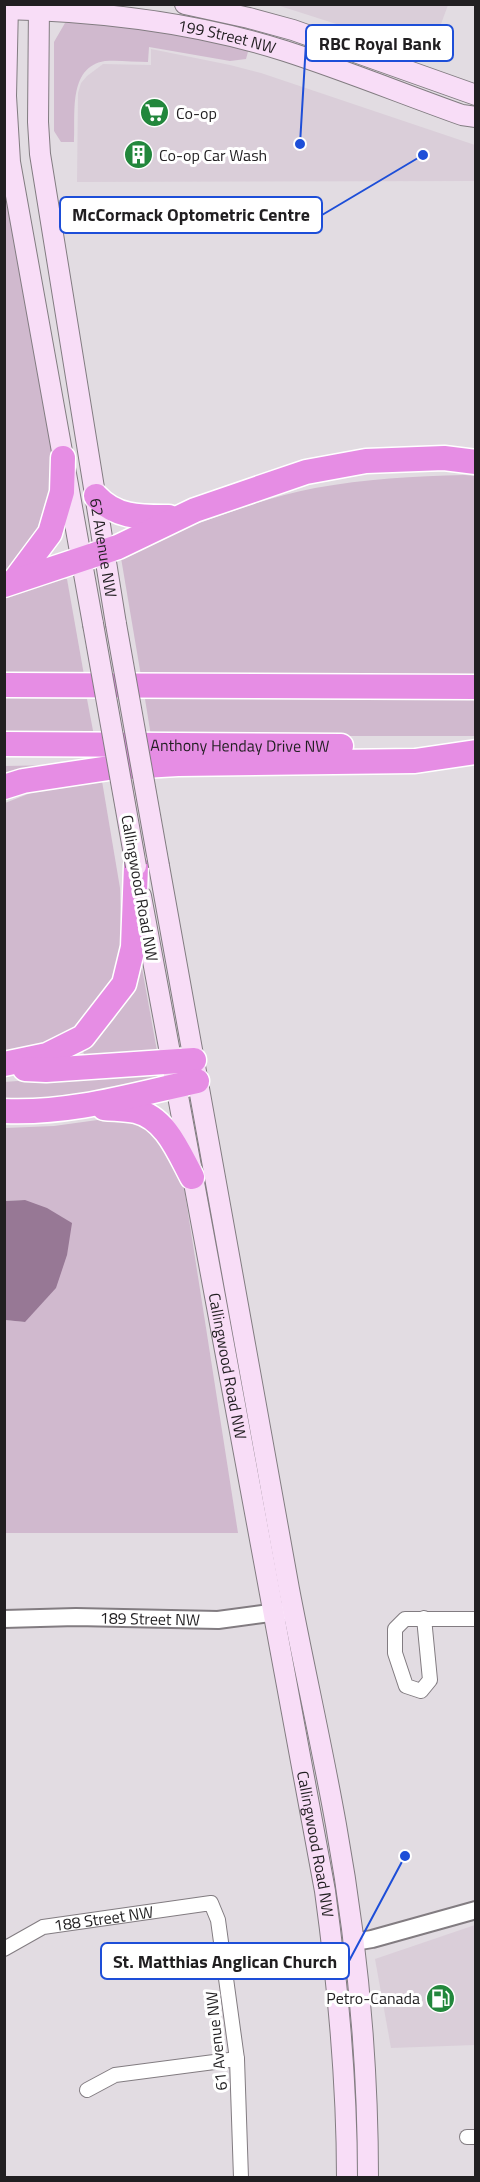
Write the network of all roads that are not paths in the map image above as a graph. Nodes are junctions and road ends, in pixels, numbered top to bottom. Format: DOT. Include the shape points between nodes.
graph roads {
  1 [pos="185,4"];
  2 [pos="37,6"];
  3 [pos="7,8"];
  4 [pos="476,95"];
  5 [pos="476,117"];
  6 [pos="63,458"];
  7 [pos="476,462"];
  8 [pos="96,496"];
  9 [pos="177,517"];
  10 [pos="92,555"];
  11 [pos="10,582"];
  12 [pos="4,685"];
  13 [pos="476,687"];
  14 [pos="4,744"];
  15 [pos="476,746"];
  16 [pos="476,752"];
  17 [pos="4,787"];
  18 [pos="147,866"];
  19 [pos="4,1066"];
  20 [pos="184,1072"];
  21 [pos="90,1106"];
  22 [pos="4,1111"];
  23 [pos="192,1177"];
  24 [pos="293,1610"];
  25 [pos="273,1613"];
  26 [pos="424,1618"];
  27 [pos="4,1619"];
  28 [pos="476,1619"];
  29 [pos="211,1903"];
  30 [pos="476,1910"];
  31 [pos="354,1942"];
  32 [pos="333,1946"];
  33 [pos="4,1949"];
  34 [pos="237,2059"];
  35 [pos="87,2090"];
  36 [pos="241,2178"];
  37 [pos="347,2178"];
  38 [pos="368,2178"];
  1 -- 4 [label="main road, 199 Street NW" via="292,30"];
  2 -- 3 [label="main road, 199 Street NW"];
  2 -- 5 [label="main road, 199 Street NW" via="210,32 285,51"];
  2 -- 8 [label="main road, 62 Avenue NW" via="40,154"];
  3 -- 6 [label="main road, 62 Avenue NW" via="10,162"];
  6 -- 10 [label="main road, 62 Avenue NW"];
  6 -- 11 [label="highway" via="62,492 50,533"];
  7 -- 9 [label="highway" via="444,458 356,463 306,472"];
  8 -- 9 [label="highway" via="114,511 133,517"];
  8 -- 10 [label="main road, 62 Avenue NW"];
  9 -- 10 [label="highway" via="118,547"];
  10 -- 11 [label="highway"];
  10 -- 18 [label="main road, Callingwood Road NW, bridge" via="93,624"];
  10 -- 18 [label="main road, 62 Avenue NW, bridge" via="116,624"];
  12 -- 13 [label="highway"];
  14 -- 15 [label="highway, Anthony Henday Drive NW"];
  16 -- 17 [label="highway" via="415,761 109,768"];
  18 -- 19 [label="highway" via="124,984 83,1036 47,1055"];
  18 -- 20 [label="main road, Callingwood Road NW"];
  19 -- 20 [label="highway"];
  20 -- 21 [label="highway"];
  20 -- 23 [label="main road, Callingwood Road NW"];
  20 -- 24 [label="main road, Callingwood Road NW"];
  21 -- 22 [label="highway" via="40,1112"];
  21 -- 23 [label="highway" via="139,1112 161,1124"];
  23 -- 25 [label="main road, Callingwood Road NW"];
  24 -- 25 [label="street, 189 Street NW"];
  24 -- 31 [label="main road, Callingwood Road NW" via="336,1824"];
  25 -- 27 [label="street, 189 Street NW" via="218,1620"];
  25 -- 32 [label="main road, Callingwood Road NW"];
  26 -- 26 [label="street" via="405,1618 396,1629 395,1653 406,1686 422,1691 430,1680"];
  26 -- 28 [label="street"];
  29 -- 33 [label="street, 188 Street NW" via="43,1927"];
  29 -- 34 [label="street, 61 Avenue NW" via="218,1920"];
  30 -- 31 [label="street"];
  31 -- 32 [label="street"];
  31 -- 38 [label="main road, Callingwood Road NW"];
  32 -- 37 [label="main road, Callingwood Road NW"];
  34 -- 35 [label="street" via="115,2075"];
  34 -- 36 [label="street, 61 Avenue NW"];
}
